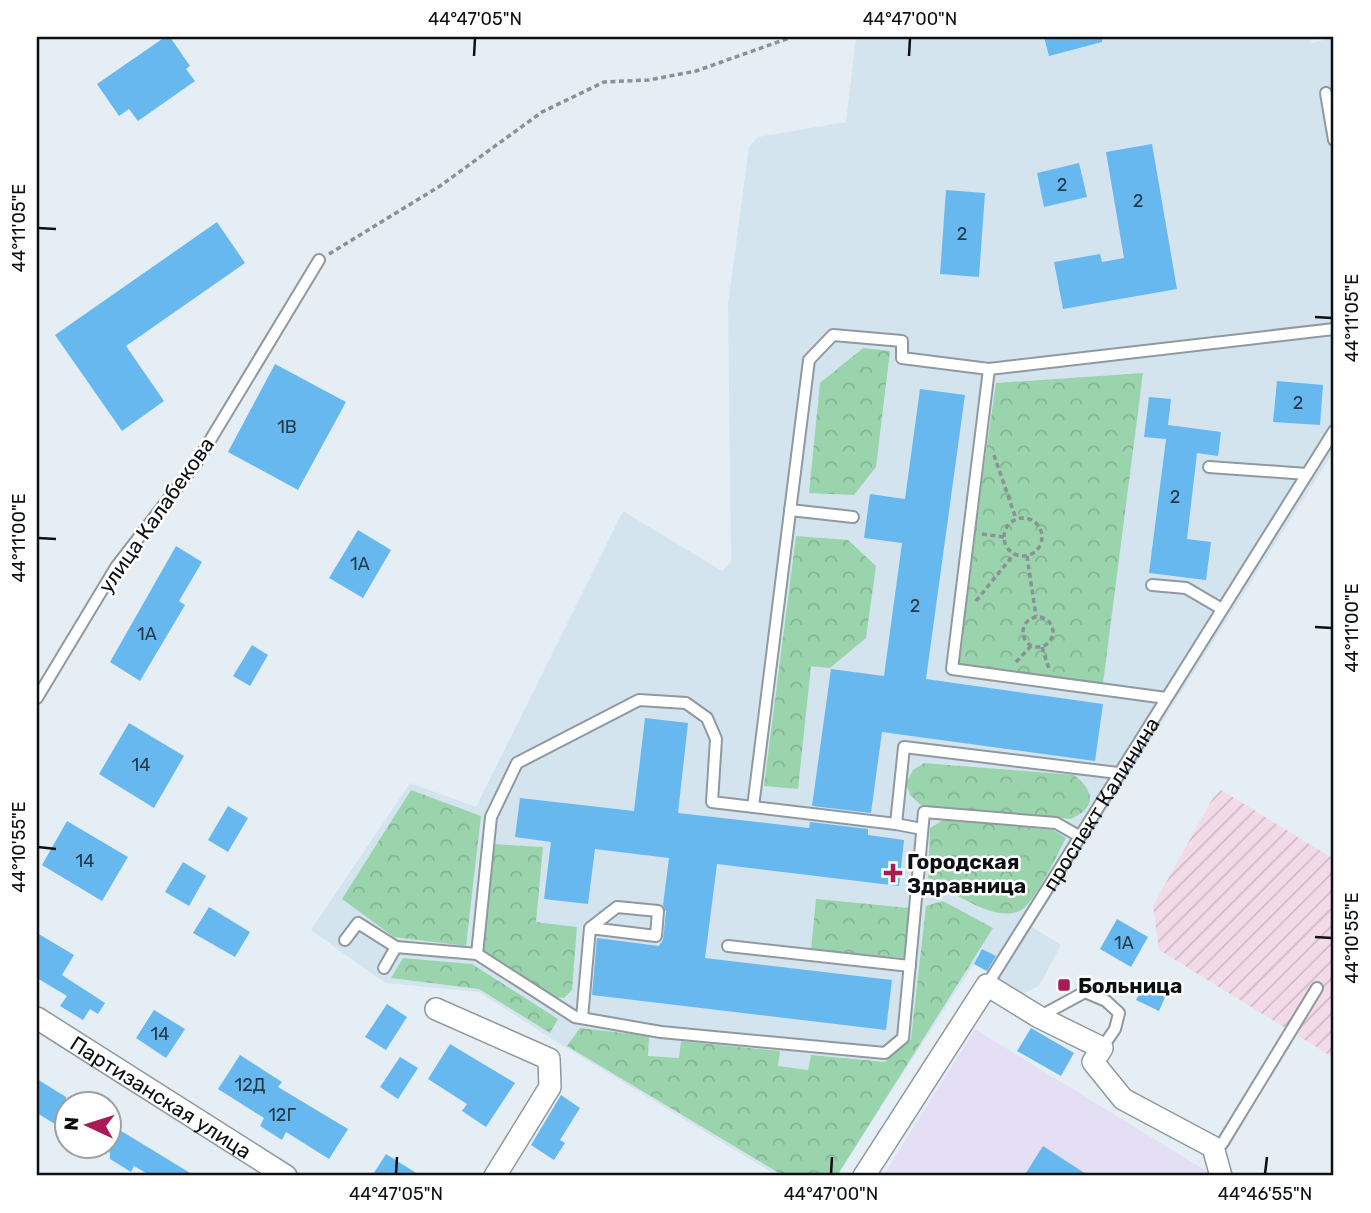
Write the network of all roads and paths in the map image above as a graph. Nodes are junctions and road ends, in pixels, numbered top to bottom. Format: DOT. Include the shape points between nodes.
graph roads {
  1 [pos="792,37"];
  2 [pos="1326,93"];
  3 [pos="1334,140"];
  4 [pos="319,260"];
  5 [pos="1334,329"];
  6 [pos="989,369"];
  7 [pos="982,422"];
  8 [pos="1334,431"];
  9 [pos="1209,467"];
  10 [pos="1307,474"];
  11 [pos="790,510"];
  12 [pos="853,517"];
  13 [pos="1016,519"];
  14 [pos="969,532"];
  15 [pos="1004,537"];
  16 [pos="1014,554"];
  17 [pos="1027,556"];
  18 [pos="1152,586"];
  19 [pos="1222,609"];
  20 [pos="1036,617"];
  21 [pos="958,623"];
  22 [pos="1031,646"];
  23 [pos="1042,647"];
  24 [pos="1002,676"];
  25 [pos="1054,683"];
  26 [pos="37,698"];
  27 [pos="1166,698"];
  28 [pos="1118,773"];
  29 [pos="752,807"];
  30 [pos="896,824"];
  31 [pos="922,829"];
  32 [pos="1079,836"];
  33 [pos="590,928"];
  34 [pos="345,940"];
  35 [pos="728,946"];
  36 [pos="396,947"];
  37 [pos="477,954"];
  38 [pos="910,966"];
  39 [pos="384,968"];
  40 [pos="987,985"];
  41 [pos="1317,988"];
  42 [pos="436,1009"];
  43 [pos="1039,1017"];
  44 [pos="37,1018"];
  45 [pos="582,1018"];
  46 [pos="1102,1048"];
  47 [pos="1213,1147"];
  48 [pos="286,1176"];
  49 [pos="495,1176"];
  50 [pos="864,1176"];
  51 [pos="1221,1176"];
  1 -- 4 [label="path" via="696,71 604,82 531,119 440,186"];
  2 -- 3 [label="lane"];
  4 -- 26 [label="lane, улица Калабекова" via="197,462 116,567"];
  5 -- 6 [label="lane"];
  6 -- 7 [label="lane"];
  6 -- 11 [label="lane" via="902,358 902,341 833,335 809,360"];
  7 -- 13 [label="path"];
  7 -- 14 [label="lane"];
  8 -- 10 [label="lane, проспект Калинина"];
  9 -- 10 [label="lane"];
  10 -- 19 [label="lane, проспект Калинина"];
  11 -- 12 [label="lane"];
  11 -- 29 [label="lane"];
  13 -- 15 [label="path"];
  13 -- 17 [label="path" via="1030,519 1041,530 1040,546"];
  14 -- 15 [label="path"];
  14 -- 21 [label="lane"];
  15 -- 16 [label="path"];
  16 -- 17 [label="path"];
  16 -- 21 [label="path"];
  17 -- 20 [label="path"];
  18 -- 19 [label="lane" via="1186,588"];
  19 -- 27 [label="lane, проспект Калинина"];
  20 -- 22 [label="path" via="1027,622 1023,632"];
  20 -- 23 [label="path" via="1048,620 1054,632 1053,639"];
  21 -- 24 [label="lane" via="952,669"];
  22 -- 23 [label="path"];
  22 -- 24 [label="path"];
  23 -- 25 [label="path"];
  24 -- 25 [label="lane"];
  25 -- 27 [label="lane"];
  27 -- 28 [label="lane, проспект Калинина"];
  28 -- 30 [label="lane" via="904,747"];
  28 -- 32 [label="lane, проспект Калинина"];
  29 -- 30 [label="lane"];
  29 -- 37 [label="lane" via="712,802 716,739 707,718 686,703 639,700 517,763 491,817"];
  30 -- 31 [label="lane"];
  31 -- 32 [label="lane" via="924,812 1056,823"];
  31 -- 38 [label="lane"];
  32 -- 40 [label="lane, проспект Калинина"];
  33 -- 33 [label="lane" via="656,936 659,911 617,906"];
  33 -- 45 [label="lane"];
  34 -- 36 [label="lane" via="358,923"];
  35 -- 38 [label="lane"];
  36 -- 37 [label="lane"];
  36 -- 39 [label="lane"];
  37 -- 45 [label="lane"];
  38 -- 45 [label="lane" via="903,1038 885,1053 661,1032"];
  40 -- 43 [label="street"];
  40 -- 50 [label="street, проспект Калинина"];
  41 -- 47 [label="lane" via="1222,1144"];
  42 -- 49 [label="street" via="549,1059 550,1087"];
  43 -- 46 [label="street"];
  43 -- 46 [label="lane" via="1085,992 1107,1002 1119,1013"];
  44 -- 48 [label="street, Партизанская улица"];
  46 -- 47 [label="street" via="1093,1062 1123,1099"];
  47 -- 51 [label="street"];
}
